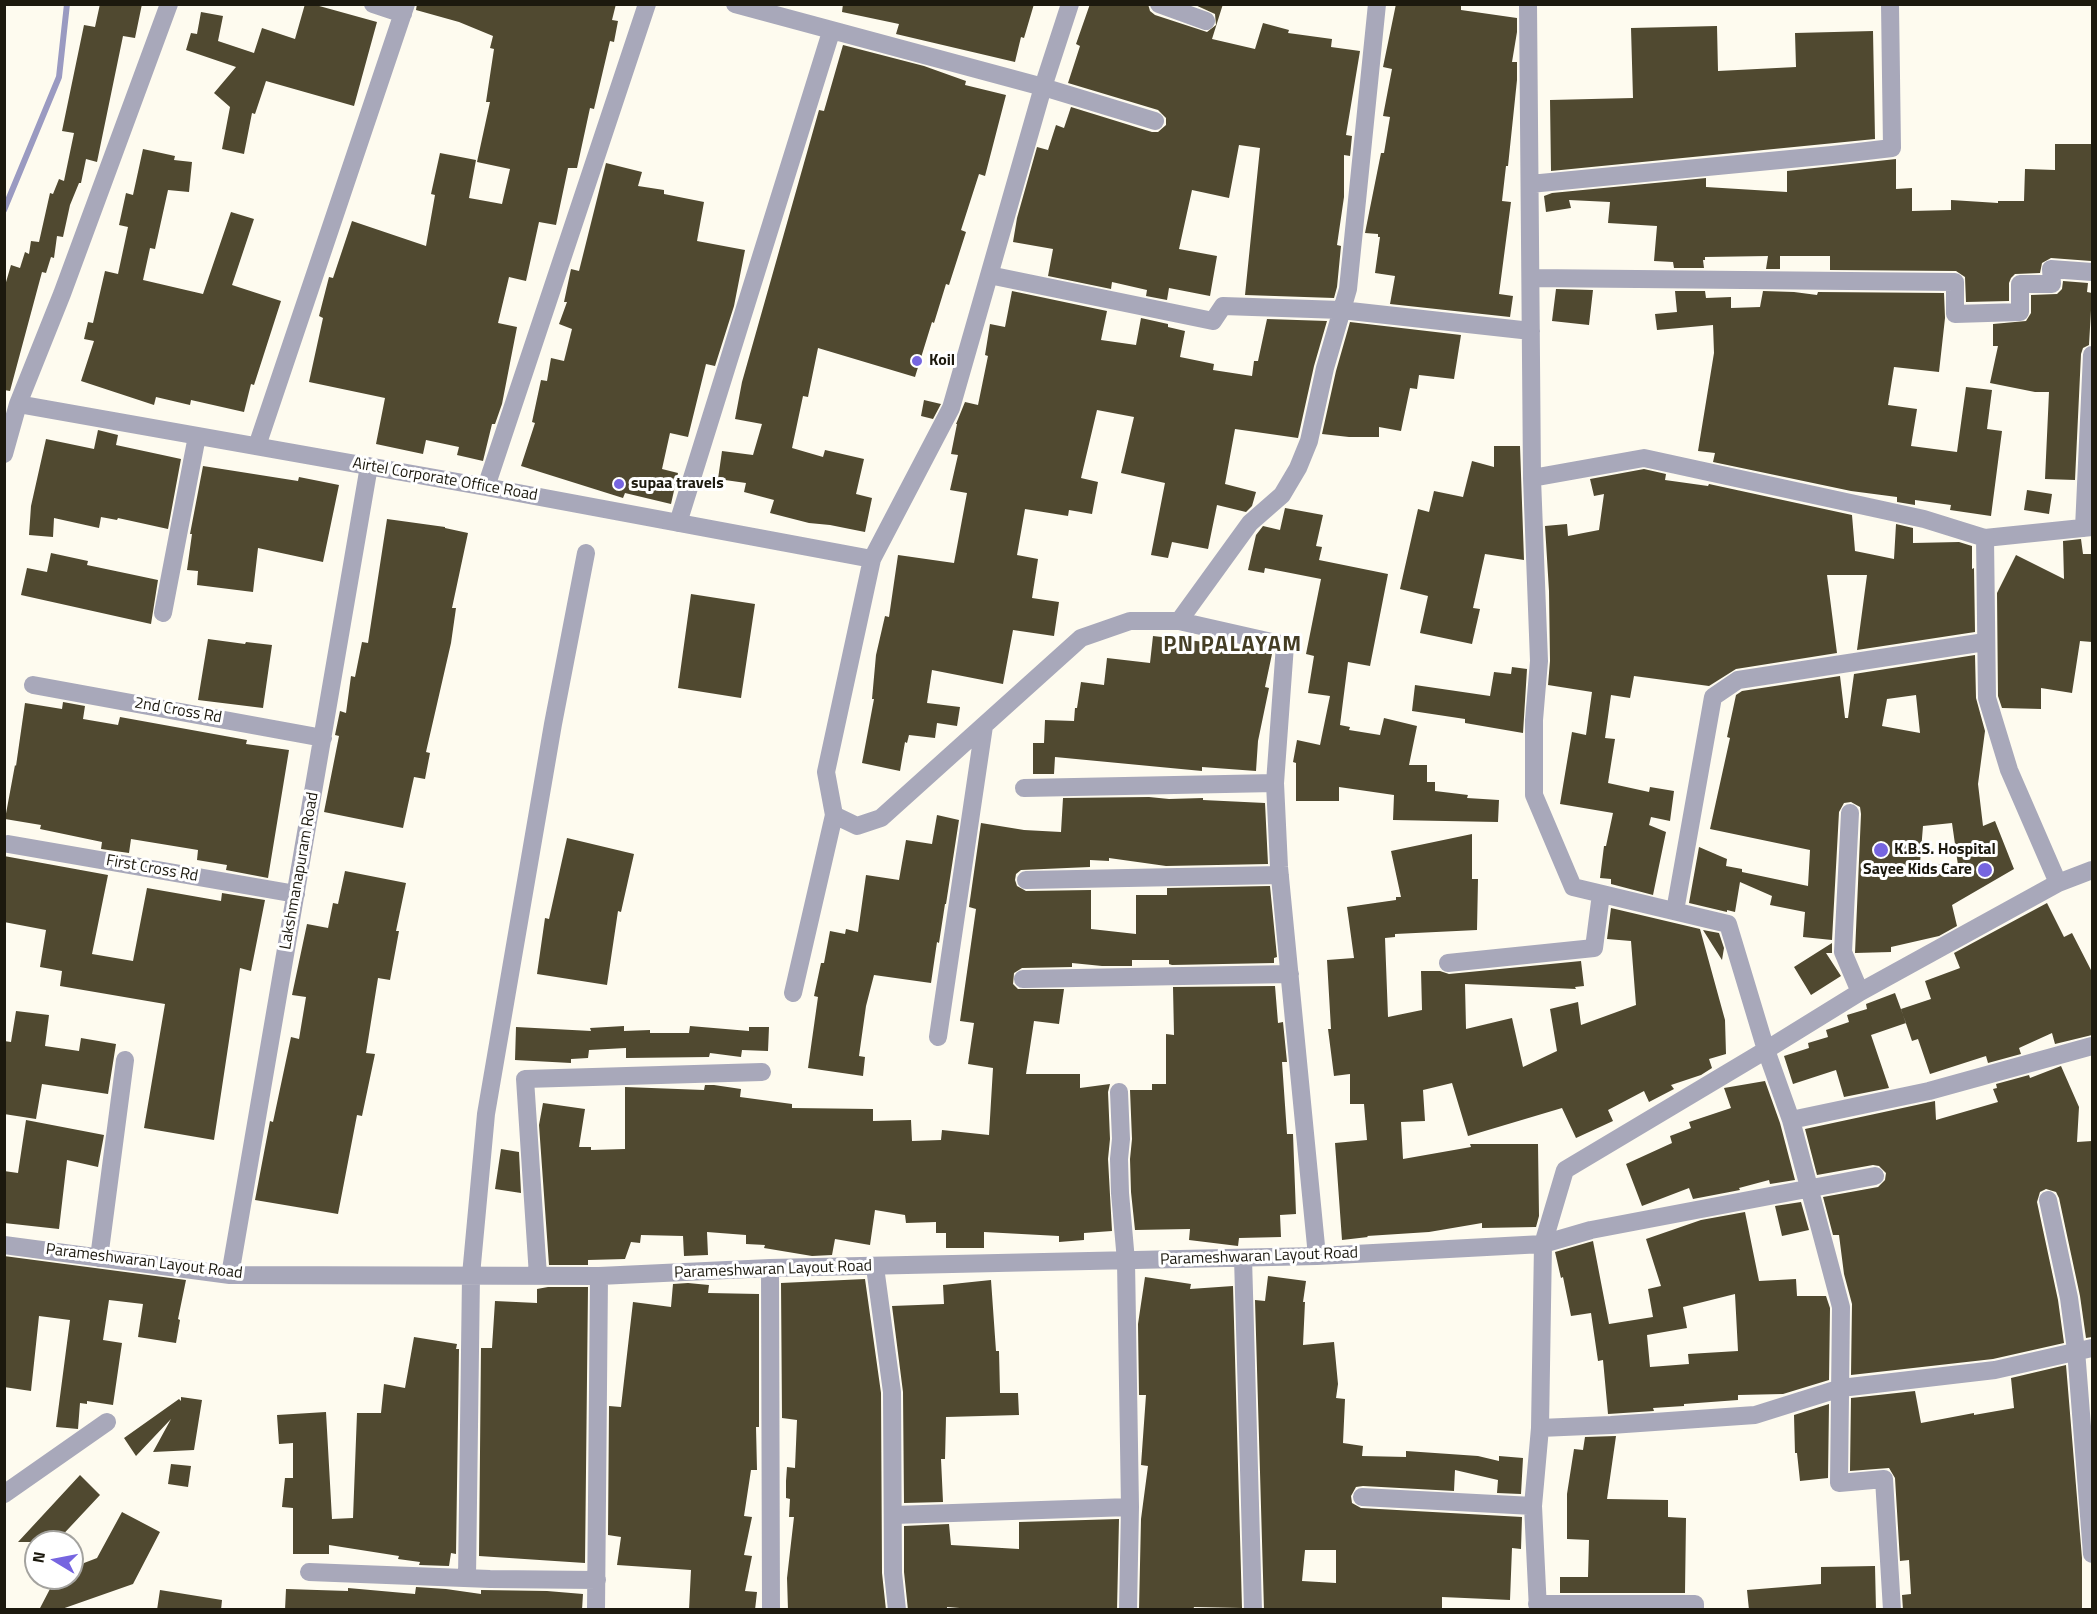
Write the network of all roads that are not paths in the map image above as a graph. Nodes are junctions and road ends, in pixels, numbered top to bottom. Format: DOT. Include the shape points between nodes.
graph roads {
  1 [pos="169,4"];
  2 [pos="373,4"];
  3 [pos="647,4"];
  4 [pos="735,4"];
  5 [pos="1070,4"];
  6 [pos="1159,4"];
  7 [pos="1377,4"];
  8 [pos="1528,4"];
  9 [pos="1890,4"];
  10 [pos="405,9"];
  11 [pos="1206,21"];
  12 [pos="831,32"];
  13 [pos="1043,87"];
  14 [pos="1155,121"];
  15 [pos="1530,184"];
  16 [pos="2092,272"];
  17 [pos="989,275"];
  18 [pos="1531,278"];
  19 [pos="1341,310"];
  20 [pos="1531,331"];
  21 [pos="2092,355"];
  22 [pos="18,404"];
  23 [pos="197,436"];
  24 [pos="256,446"];
  25 [pos="4,454"];
  26 [pos="369,466"];
  27 [pos="1533,478"];
  28 [pos="486,487"];
  29 [pos="678,523"];
  30 [pos="2088,528"];
  31 [pos="1985,538"];
  32 [pos="586,553"];
  33 [pos="872,559"];
  34 [pos="163,613"];
  35 [pos="1179,621"];
  36 [pos="1985,642"];
  37 [pos="33,685"];
  38 [pos="984,726"];
  39 [pos="322,738"];
  40 [pos="1275,783"];
  41 [pos="1024,788"];
  42 [pos="1850,813"];
  43 [pos="834,815"];
  44 [pos="8,844"];
  45 [pos="2092,870"];
  46 [pos="1280,875"];
  47 [pos="1026,880"];
  48 [pos="2058,884"];
  49 [pos="296,894"];
  50 [pos="1601,894"];
  51 [pos="1675,911"];
  52 [pos="1448,963"];
  53 [pos="1290,974"];
  54 [pos="1023,979"];
  55 [pos="1860,992"];
  56 [pos="793,993"];
  57 [pos="938,1037"];
  58 [pos="2092,1046"];
  59 [pos="1766,1050"];
  60 [pos="125,1060"];
  61 [pos="762,1072"];
  62 [pos="1119,1092"];
  63 [pos="1791,1120"];
  64 [pos="1875,1176"];
  65 [pos="1809,1188"];
  66 [pos="2048,1200"];
  67 [pos="4,1245"];
  68 [pos="1543,1245"];
  69 [pos="1317,1256"];
  70 [pos="99,1258"];
  71 [pos="1243,1258"];
  72 [pos="1126,1261"];
  73 [pos="875,1267"];
  74 [pos="770,1268"];
  75 [pos="230,1275"];
  76 [pos="471,1275"];
  77 [pos="538,1276"];
  78 [pos="599,1276"];
  79 [pos="2084,1349"];
  80 [pos="1841,1388"];
  81 [pos="107,1422"];
  82 [pos="1540,1428"];
  83 [pos="4,1494"];
  84 [pos="1362,1497"];
  85 [pos="1533,1506"];
  86 [pos="1130,1507"];
  87 [pos="894,1515"];
  88 [pos="2092,1554"];
  89 [pos="309,1572"];
  90 [pos="467,1578"];
  91 [pos="597,1580"];
  92 [pos="1537,1607"];
  93 [pos="596,1610"];
  94 [pos="771,1610"];
  95 [pos="897,1610"];
  96 [pos="1128,1610"];
  97 [pos="1253,1610"];
  98 [pos="1695,1610"];
  99 [pos="1892,1610"];
  1 -- 22 [label="street"];
  2 -- 10 [label="street"];
  3 -- 28 [label="street"];
  4 -- 12 [label="street"];
  5 -- 13 [label="street"];
  6 -- 11 [label="street"];
  7 -- 19 [label="street" via="1353,253"];
  8 -- 15 [label="street"];
  9 -- 15 [label="street" via="1892,148"];
  10 -- 24 [label="street"];
  12 -- 13 [label="street"];
  12 -- 29 [label="street"];
  13 -- 14 [label="street"];
  13 -- 17 [label="street"];
  15 -- 18 [label="street"];
  16 -- 18 [label="street" via="2051,269 2052,284 2020,284 2020,312 1955,314 1955,282"];
  17 -- 19 [label="street" via="1214,321 1223,306"];
  17 -- 33 [label="street" via="951,408"];
  18 -- 20 [label="street"];
  19 -- 20 [label="street"];
  19 -- 35 [label="street" via="1309,441 1298,468 1282,495 1250,523"];
  20 -- 27 [label="street"];
  21 -- 30 [label="street"];
  22 -- 23 [label="street, Airtel Corporate Office Road"];
  22 -- 25 [label="street"];
  23 -- 24 [label="street, Airtel Corporate Office Road"];
  23 -- 34 [label="street"];
  24 -- 26 [label="street, Airtel Corporate Office Road"];
  26 -- 28 [label="street, Airtel Corporate Office Road"];
  26 -- 39 [label="street, Lakshmanapuram Road"];
  27 -- 31 [label="street" via="1644,458 1924,519"];
  27 -- 50 [label="street" via="1539,661 1533,795 1573,887"];
  28 -- 29 [label="street, Airtel Corporate Office Road"];
  29 -- 33 [label="street, Airtel Corporate Office Road"];
  30 -- 31 [label="street"];
  31 -- 36 [label="street"];
  32 -- 76 [label="street" via="486,1114"];
  33 -- 43 [label="street" via="826,772"];
  35 -- 38 [label="street" via="1131,621 1081,638"];
  35 -- 40 [label="street" via="1285,645"];
  36 -- 48 [label="street" via="1990,708 2009,770"];
  36 -- 51 [label="street" via="1738,680 1713,698"];
  37 -- 39 [label="street, 2nd Cross Rd"];
  38 -- 43 [label="street" via="881,818 857,826"];
  38 -- 57 [label="street"];
  39 -- 49 [label="street, Lakshmanapuram Road"];
  40 -- 41 [label="street"];
  40 -- 46 [label="street"];
  42 -- 55 [label="street" via="1843,952"];
  43 -- 56 [label="street"];
  44 -- 49 [label="street, First Cross Rd"];
  45 -- 48 [label="street"];
  46 -- 47 [label="street"];
  46 -- 53 [label="street"];
  48 -- 55 [label="street"];
  49 -- 75 [label="street, Lakshmanapuram Road"];
  50 -- 51 [label="street"];
  50 -- 52 [label="street" via="1594,948"];
  51 -- 59 [label="street" via="1728,924"];
  53 -- 54 [label="street"];
  53 -- 69 [label="street"];
  55 -- 59 [label="street"];
  58 -- 63 [label="street" via="1929,1091"];
  59 -- 63 [label="street"];
  59 -- 68 [label="street" via="1565,1170"];
  60 -- 70 [label="street"];
  61 -- 77 [label="street" via="525,1079"];
  62 -- 72 [label="street" via="1119,1193"];
  63 -- 65 [label="street"];
  64 -- 65 [label="street, Parameshwaran Layout Road"];
  65 -- 68 [label="street, Parameshwaran Layout Road" via="1592,1230"];
  65 -- 80 [label="street" via="1841,1307"];
  66 -- 79 [label="street"];
  67 -- 70 [label="street, Parameshwaran Layout Road"];
  68 -- 69 [label="street, Parameshwaran Layout Road"];
  68 -- 82 [label="street"];
  69 -- 71 [label="street, Parameshwaran Layout Road"];
  70 -- 75 [label="street, Parameshwaran Layout Road"];
  71 -- 72 [label="street, Parameshwaran Layout Road"];
  71 -- 97 [label="street"];
  72 -- 73 [label="street, Parameshwaran Layout Road"];
  72 -- 86 [label="street"];
  73 -- 74 [label="street, Parameshwaran Layout Road"];
  73 -- 87 [label="street" via="892,1392"];
  74 -- 78 [label="street, Parameshwaran Layout Road"];
  74 -- 94 [label="street"];
  75 -- 76 [label="street, Parameshwaran Layout Road"];
  76 -- 77 [label="street, Parameshwaran Layout Road"];
  76 -- 90 [label="street"];
  77 -- 78 [label="street, Parameshwaran Layout Road"];
  78 -- 91 [label="street"];
  79 -- 80 [label="street" via="1995,1370"];
  79 -- 88 [label="street"];
  80 -- 82 [label="street" via="1755,1415"];
  80 -- 99 [label="street" via="1839,1483 1884,1479"];
  81 -- 83 [label="street"];
  82 -- 85 [label="street"];
  84 -- 85 [label="street"];
  85 -- 92 [label="street"];
  86 -- 87 [label="street"];
  86 -- 96 [label="street"];
  87 -- 95 [label="street"];
  89 -- 90 [label="street"];
  90 -- 91 [label="street"];
  91 -- 93 [label="street"];
  92 -- 98 [label="street" via="1695,1604"];
}
